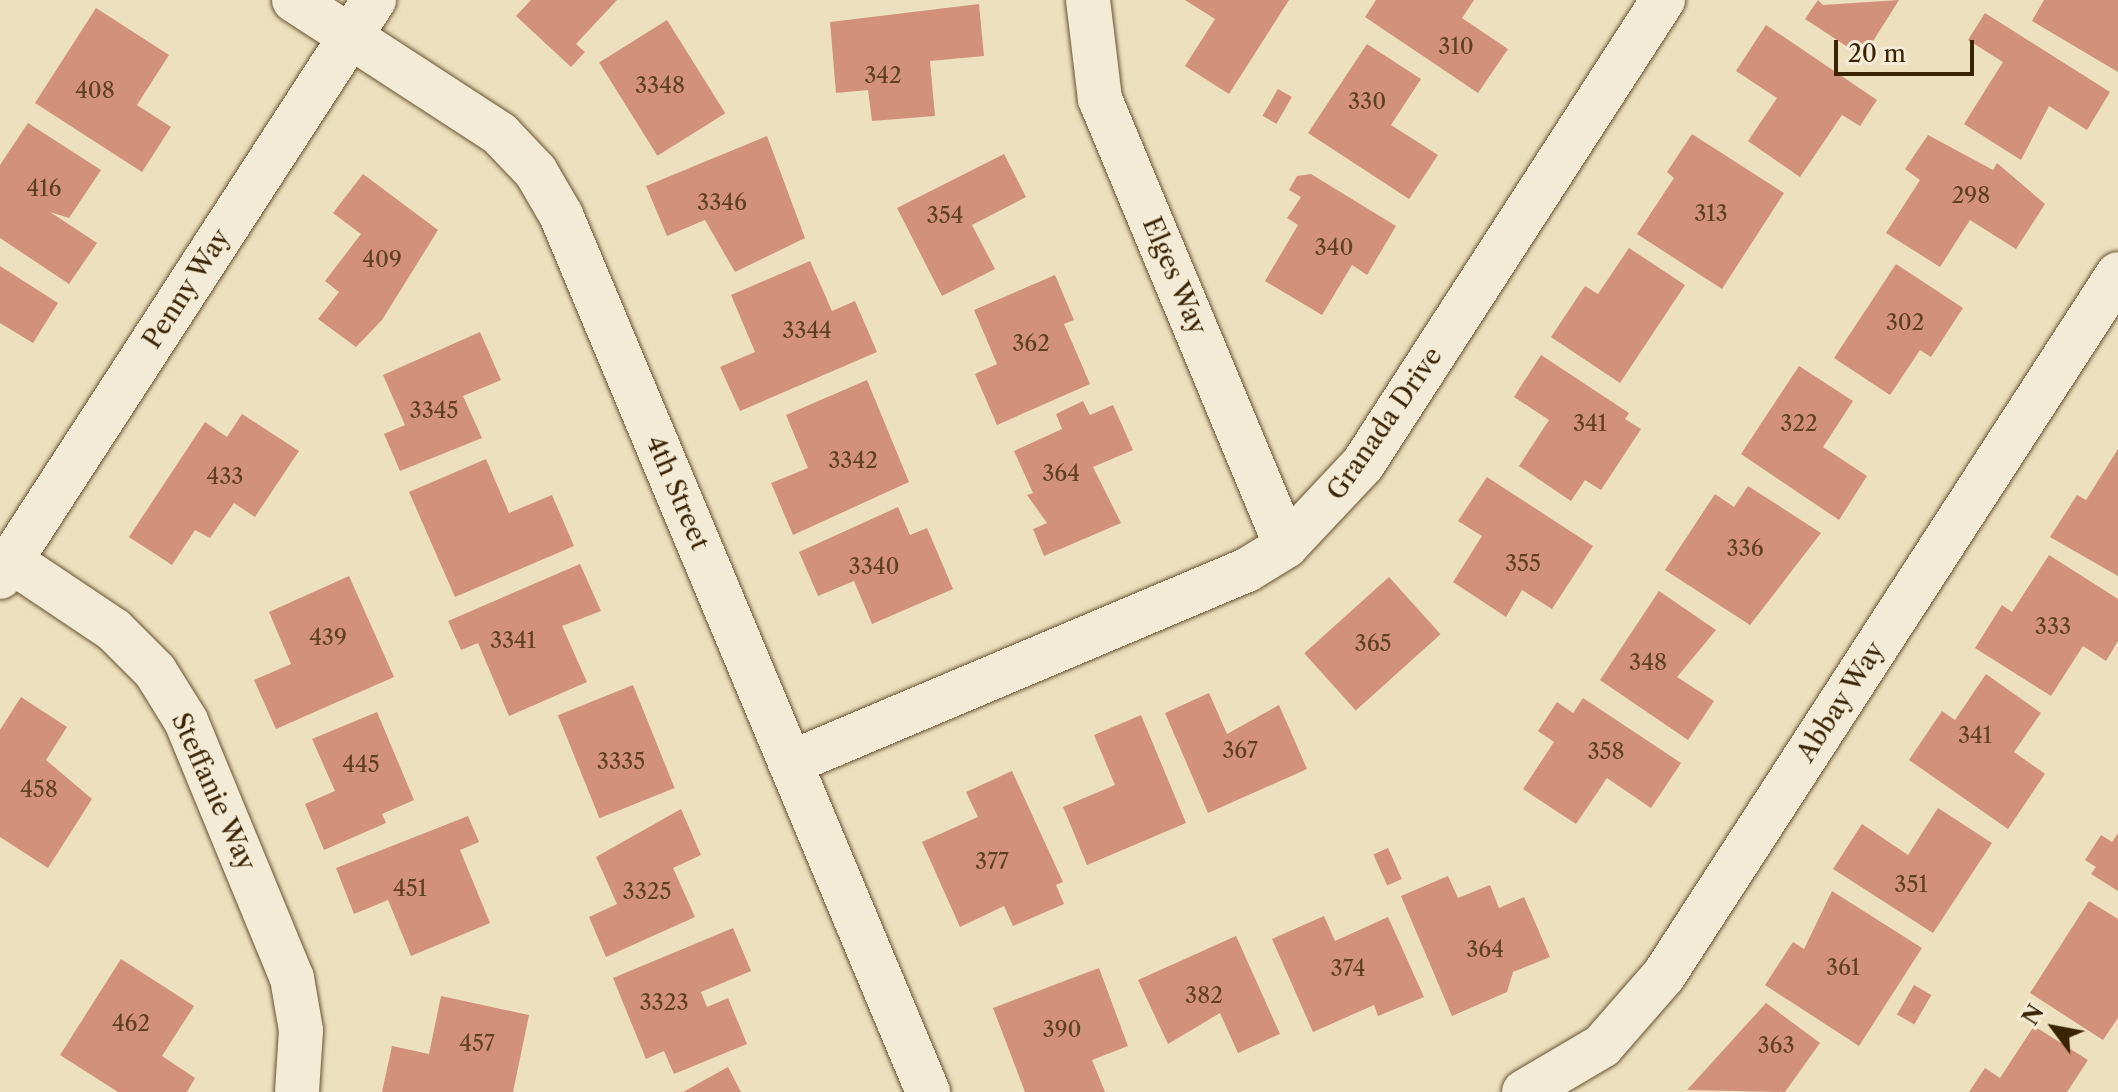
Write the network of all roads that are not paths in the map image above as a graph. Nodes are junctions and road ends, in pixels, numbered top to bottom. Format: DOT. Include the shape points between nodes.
graph roads {
  1 [pos="294,0"];
  2 [pos="1088,0"];
  3 [pos="1663,0"];
  4 [pos="362,18"];
  5 [pos="2118,274"];
  6 [pos="1286,546"];
  7 [pos="5,569"];
  8 [pos="790,763"];
  9 [pos="297,1092"];
  10 [pos="928,1092"];
  11 [pos="1524,1092"];
  1 -- 4 [label="street, 4th Street"];
  2 -- 6 [label="street, Elges Way" via="1100,99"];
  3 -- 6 [label="street, Granada Drive" via="1363,464"];
  4 -- 7 [label="street, Penny Way"];
  4 -- 8 [label="street, 4th Street" via="500,134 536,172"];
  5 -- 11 [label="street, Abbay Way" via="1664,975 1602,1046"];
  6 -- 8 [label="street, Granada Drive" via="1247,570"];
  7 -- 9 [label="street, Steffanie Way" via="114,630 155,671 186,721 292,978 301,1030"];
  8 -- 10 [label="street, 4th Street"];
}
